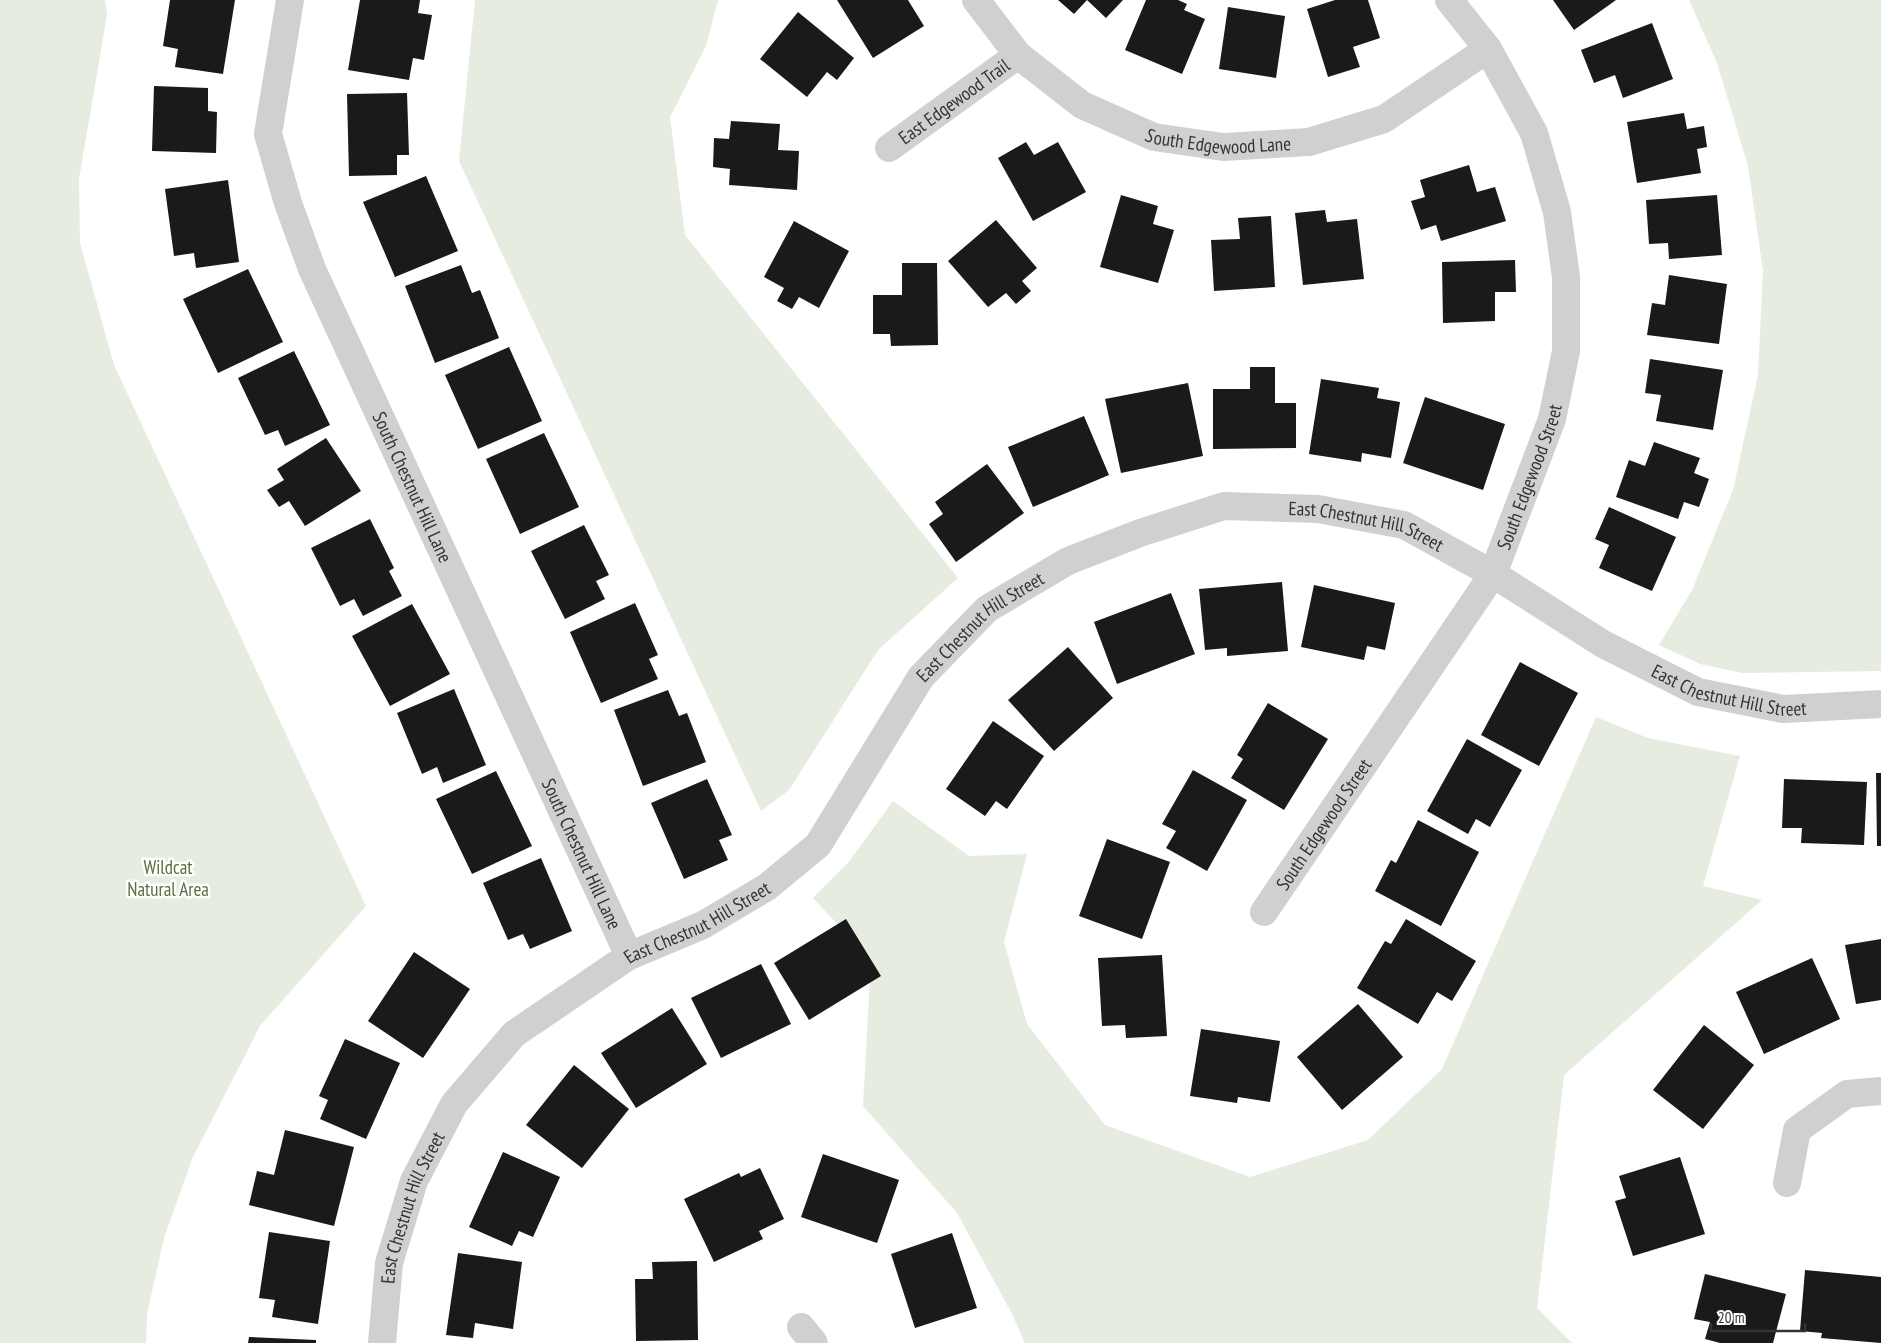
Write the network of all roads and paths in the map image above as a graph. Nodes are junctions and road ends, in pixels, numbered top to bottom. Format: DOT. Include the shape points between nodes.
graph roads {
  1 [pos="290,0"];
  2 [pos="976,0"];
  3 [pos="1449,0"];
  4 [pos="1488,49"];
  5 [pos="1018,55"];
  6 [pos="889,148"];
  7 [pos="1493,574"];
  8 [pos="1881,704"];
  9 [pos="1264,912"];
  10 [pos="629,956"];
  11 [pos="1881,1091"];
  12 [pos="1787,1183"];
  13 [pos="382,1343"];
  1 -- 10 [label="street, South Chestnut Hill Lane" via="268,134 288,203 312,269"];
  2 -- 5 [label="street, South Edgewood Lane"];
  3 -- 4 [label="street, South Edgewood Street"];
  4 -- 5 [label="street, South Edgewood Lane" via="1384,119 1309,142 1223,147 1154,137 1082,105"];
  4 -- 7 [label="street, South Edgewood Street" via="1534,133 1557,212 1566,277 1566,351 1552,419"];
  5 -- 6 [label="street, East Edgewood Trail"];
  7 -- 8 [label="street, East Chestnut Hill Street" via="1603,644 1698,692 1783,710"];
  7 -- 9 [label="street, South Edgewood Street"];
  7 -- 10 [label="street, East Chestnut Hill Street" via="1404,526 1318,509 1290,508 1224,506 1068,561 987,609 921,677 818,844 767,888 703,925"];
  10 -- 13 [label="street, East Chestnut Hill Street" via="514,1034 454,1104 414,1181 389,1263"];
  11 -- 12 [label="street" via="1847,1094 1797,1130"];
}
